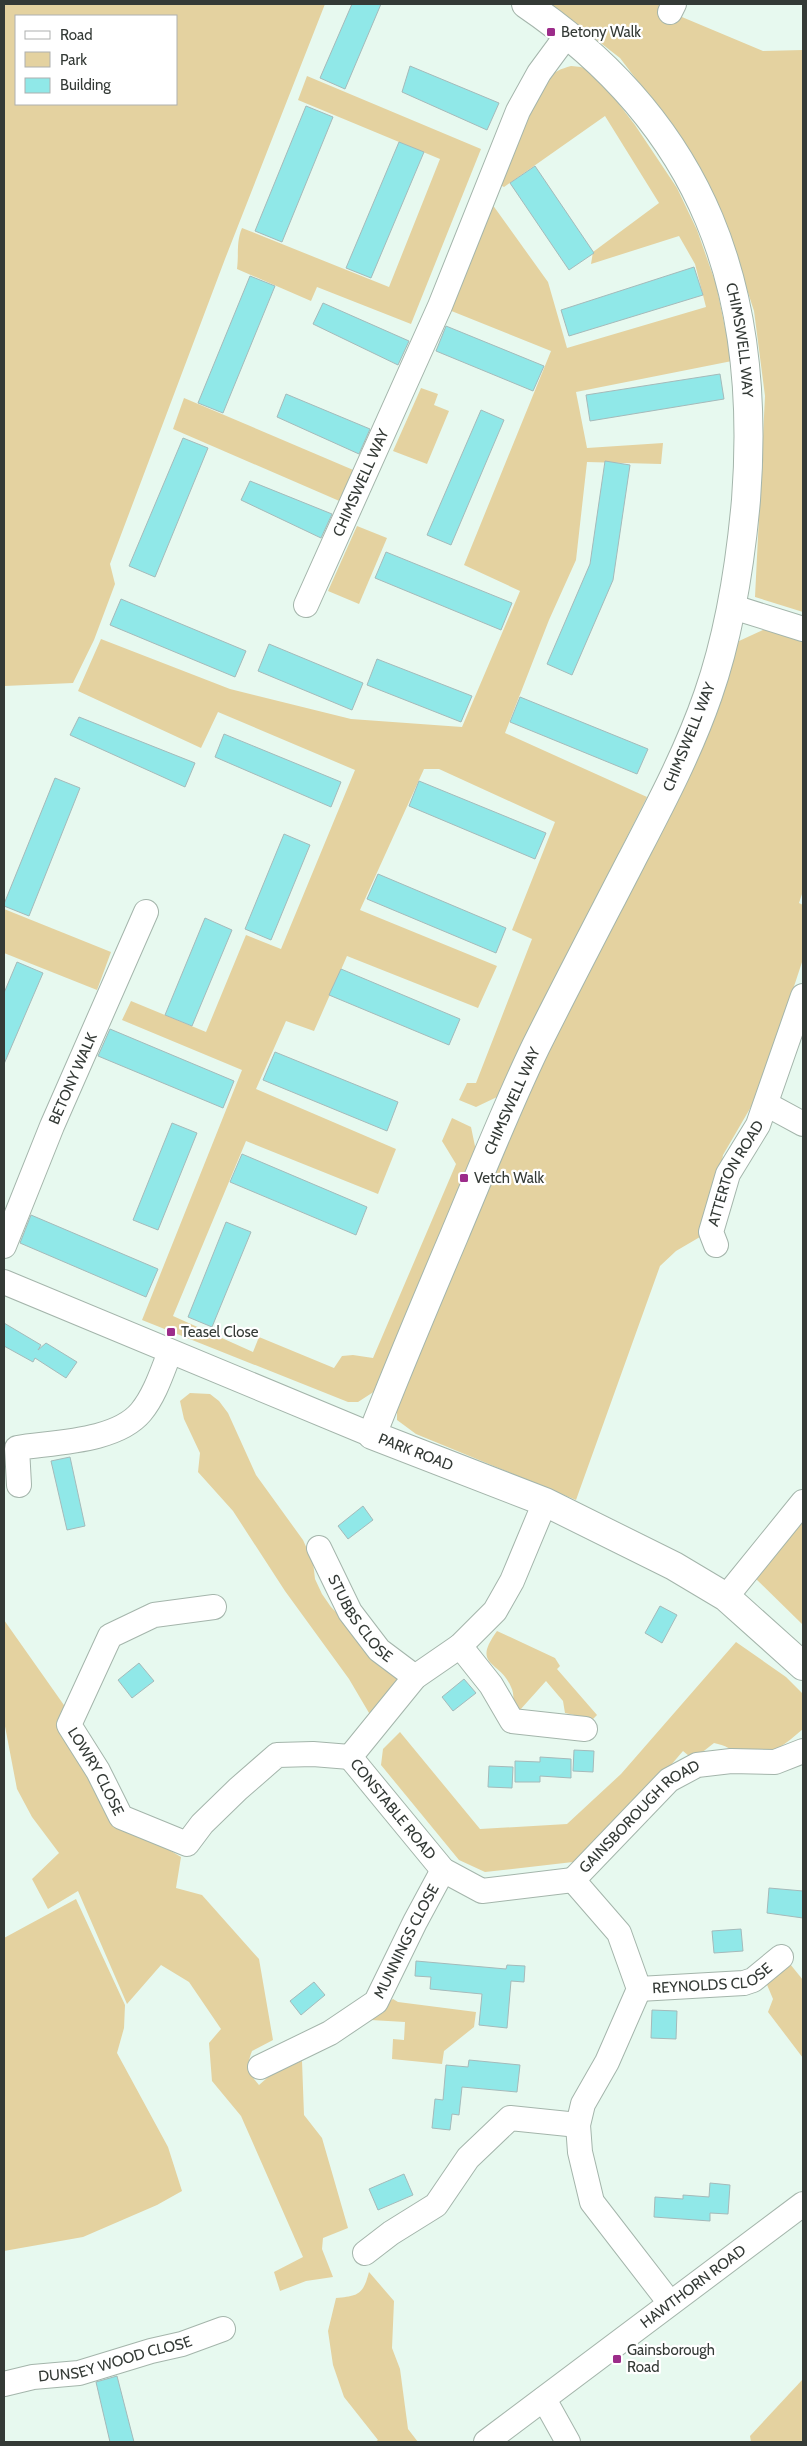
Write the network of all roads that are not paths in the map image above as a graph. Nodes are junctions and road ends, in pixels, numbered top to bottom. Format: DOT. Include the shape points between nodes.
graph roads {
  1 [pos="526,4"];
  2 [pos="567,35"];
  3 [pos="306,605"];
  4 [pos="733,607"];
  5 [pos="803,629"];
  6 [pos="146,912"];
  7 [pos="803,996"];
  8 [pos="766,1104"];
  9 [pos="803,1124"];
  10 [pos="716,1245"];
  11 [pos="4,1246"];
  12 [pos="4,1282"];
  13 [pos="170,1352"];
  14 [pos="372,1435"];
  15 [pos="10,1448"];
  16 [pos="19,1485"];
  17 [pos="545,1502"];
  18 [pos="803,1502"];
  19 [pos="319,1548"];
  20 [pos="726,1597"];
  21 [pos="214,1608"];
  22 [pos="460,1646"];
  23 [pos="803,1666"];
  24 [pos="415,1677"];
  25 [pos="585,1729"];
  26 [pos="803,1752"];
  27 [pos="350,1756"];
  28 [pos="443,1870"];
  29 [pos="573,1880"];
  30 [pos="781,1958"];
  31 [pos="639,1989"];
  32 [pos="260,2067"];
  33 [pos="578,2125"];
  34 [pos="803,2204"];
  35 [pos="365,2253"];
  36 [pos="670,2303"];
  37 [pos="223,2328"];
  38 [pos="4,2384"];
  39 [pos="544,2399"];
  40 [pos="486,2442"];
  41 [pos="568,2442"];
  1 -- 2 [label="street, CHIMSWELL WAY"];
  2 -- 3 [label="street, CHIMSWELL WAY" via="539,73 518,112 440,306"];
  2 -- 4 [label="street, CHIMSWELL WAY" via="602,64 660,130 686,171 726,263 739,311 749,427 742,548"];
  4 -- 5 [label="street"];
  4 -- 14 [label="street, CHIMSWELL WAY" via="708,694 685,754 496,1131"];
  6 -- 11 [label="street, BETONY WALK" via="52,1126"];
  7 -- 8 [label="street, ATTERTON ROAD"];
  8 -- 9 [label="street, ATTERTON ROAD"];
  8 -- 10 [label="street, ATTERTON ROAD" via="758,1125 728,1174 711,1232"];
  12 -- 13 [label="street, PARK ROAD"];
  13 -- 14 [label="street, PARK ROAD"];
  13 -- 15 [label="street" via="141,1413 125,1425 107,1434"];
  14 -- 17 [label="street, PARK ROAD"];
  15 -- 16 [label="street"];
  17 -- 20 [label="street, PARK ROAD" via="674,1566"];
  17 -- 22 [label="street, CONSTABLE ROAD" via="512,1581 495,1612"];
  18 -- 20 [label="street"];
  19 -- 24 [label="street, STUBBS CLOSE" via="350,1612 379,1650"];
  20 -- 23 [label="street, PARK ROAD"];
  21 -- 27 [label="street, LOWRY CLOSE" via="154,1615 110,1636 69,1725 98,1771 121,1817 187,1844 202,1824 277,1755"];
  22 -- 24 [label="street, CONSTABLE ROAD"];
  22 -- 25 [label="street" via="491,1685 512,1721"];
  24 -- 27 [label="street, CONSTABLE ROAD"];
  26 -- 29 [label="street, GAINSBOROUGH ROAD" via="775,1762 731,1761 697,1765 669,1780"];
  27 -- 28 [label="street, CONSTABLE ROAD"];
  28 -- 29 [label="street, CONSTABLE ROAD" via="482,1891"];
  28 -- 32 [label="street, MUNNINGS CLOSE" via="376,2002 330,2033"];
  29 -- 31 [label="street, GAINSBOROUGH ROAD" via="618,1933"];
  30 -- 31 [label="street, REYNOLDS CLOSE" via="753,1980 744,1982"];
  31 -- 33 [label="street" via="608,2062 583,2104"];
  33 -- 35 [label="street" via="510,2118 468,2158 436,2205"];
  33 -- 36 [label="street" via="580,2152 592,2202"];
  34 -- 36 [label="street, HAWTHORN ROAD"];
  36 -- 39 [label="street, HAWTHORN ROAD"];
  37 -- 38 [label="street, DUNSEY WOOD CLOSE" via="182,2344 79,2373 33,2377"];
  39 -- 40 [label="street, HAWTHORN ROAD"];
  39 -- 41 [label="street"];
}
